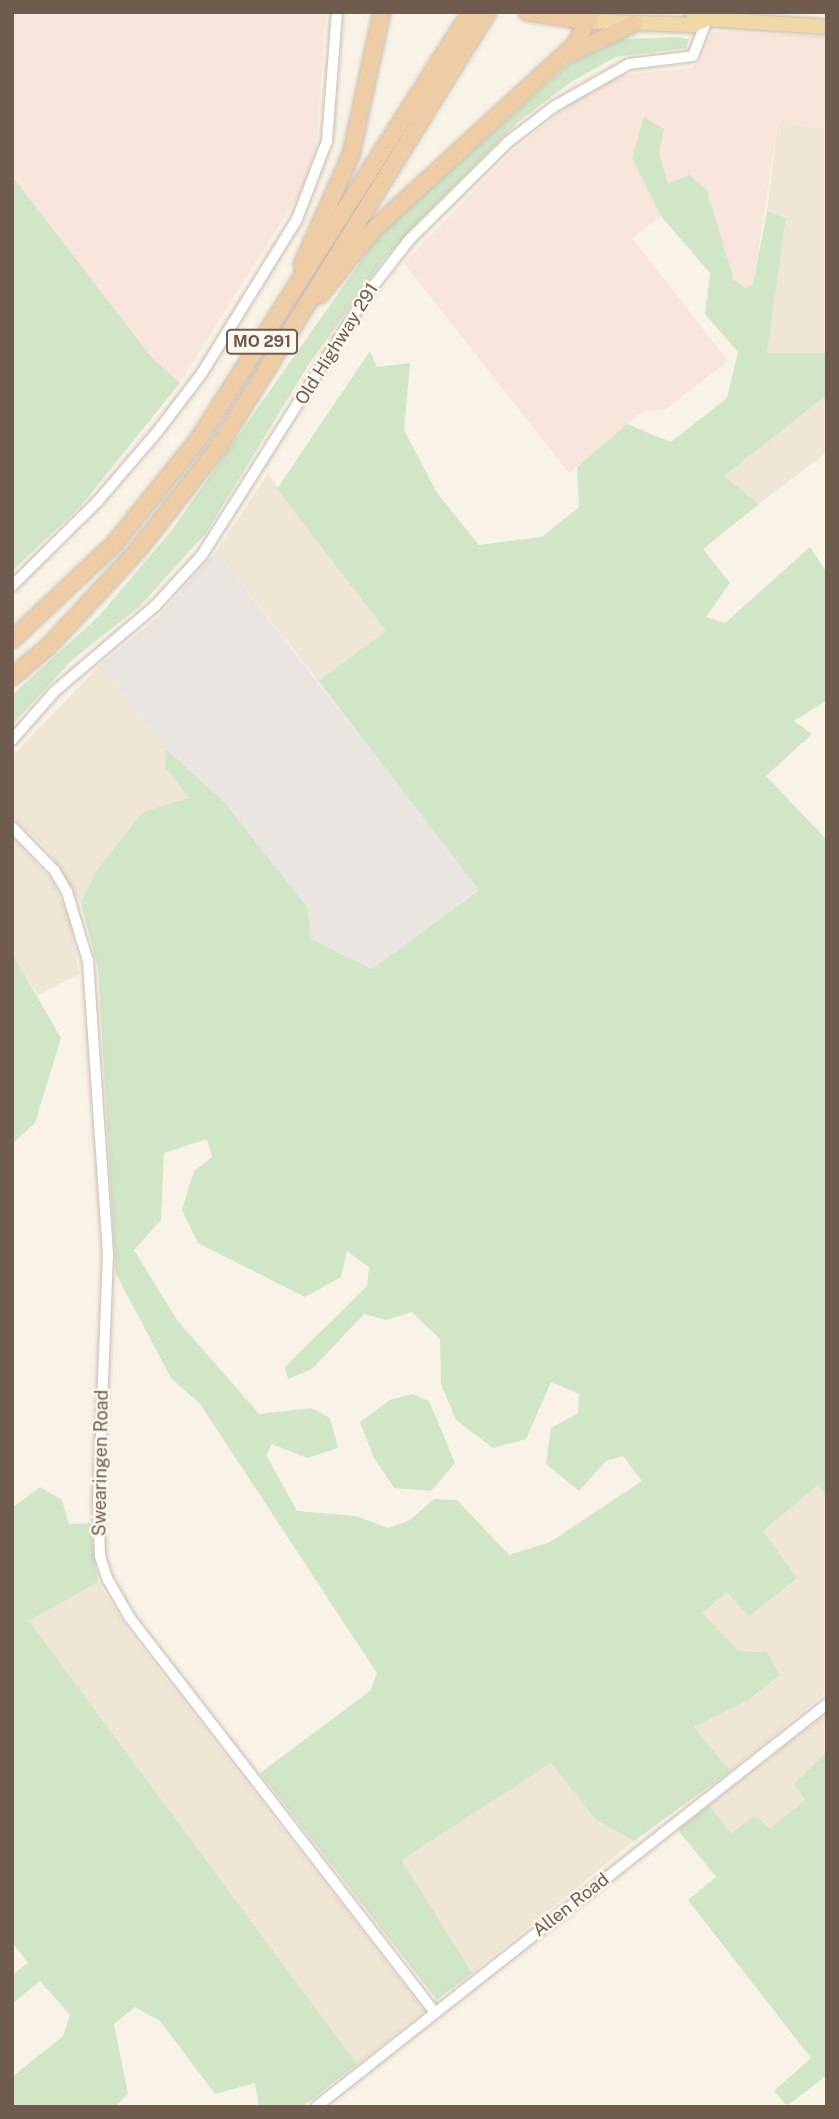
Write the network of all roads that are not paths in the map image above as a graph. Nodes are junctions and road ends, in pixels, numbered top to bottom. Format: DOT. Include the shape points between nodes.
graph roads {
  1 [pos="337,12"];
  2 [pos="382,12"];
  3 [pos="471,12"];
  4 [pos="488,12"];
  5 [pos="692,12"];
  6 [pos="535,14"];
  7 [pos="588,17"];
  8 [pos="707,19"];
  9 [pos="634,23"];
  10 [pos="827,27"];
  11 [pos="553,64"];
  12 [pos="303,312"];
  13 [pos="267,335"];
  14 [pos="12,586"];
  15 [pos="12,640"];
  16 [pos="12,677"];
  17 [pos="12,740"];
  18 [pos="12,827"];
  19 [pos="827,1704"];
  20 [pos="434,2012"];
  21 [pos="316,2107"];
  1 -- 14 [label="street" via="327,141 297,219 202,373 158,431 97,502"];
  2 -- 13 [label="highway" via="340,191"];
  3 -- 13 [label="highway, MO 291"];
  4 -- 12 [label="highway, MO 291"];
  5 -- 8 [label="main road"];
  6 -- 7 [label="highway"];
  7 -- 9 [label="main road"];
  7 -- 11 [label="highway" via="581,37"];
  8 -- 9 [label="main road" via="693,25"];
  8 -- 10 [label="main road"];
  8 -- 17 [label="street, Old Highway 291" via="693,56 629,64 555,106 508,142 410,239 367,294 202,555 155,606 55,691"];
  9 -- 11 [label="highway"];
  11 -- 12 [label="highway" via="374,229"];
  12 -- 16 [label="highway, MO 291" via="218,449 137,551 48,647"];
  13 -- 15 [label="highway, MO 291" via="198,440 114,544"];
  18 -- 20 [label="street, Swearingen Road" via="47,861 67,892 88,961 108,1255 98,1501 100,1556 107,1578 130,1619"];
  19 -- 20 [label="street, Allen Road"];
  20 -- 21 [label="street, Allen Road"];
}
